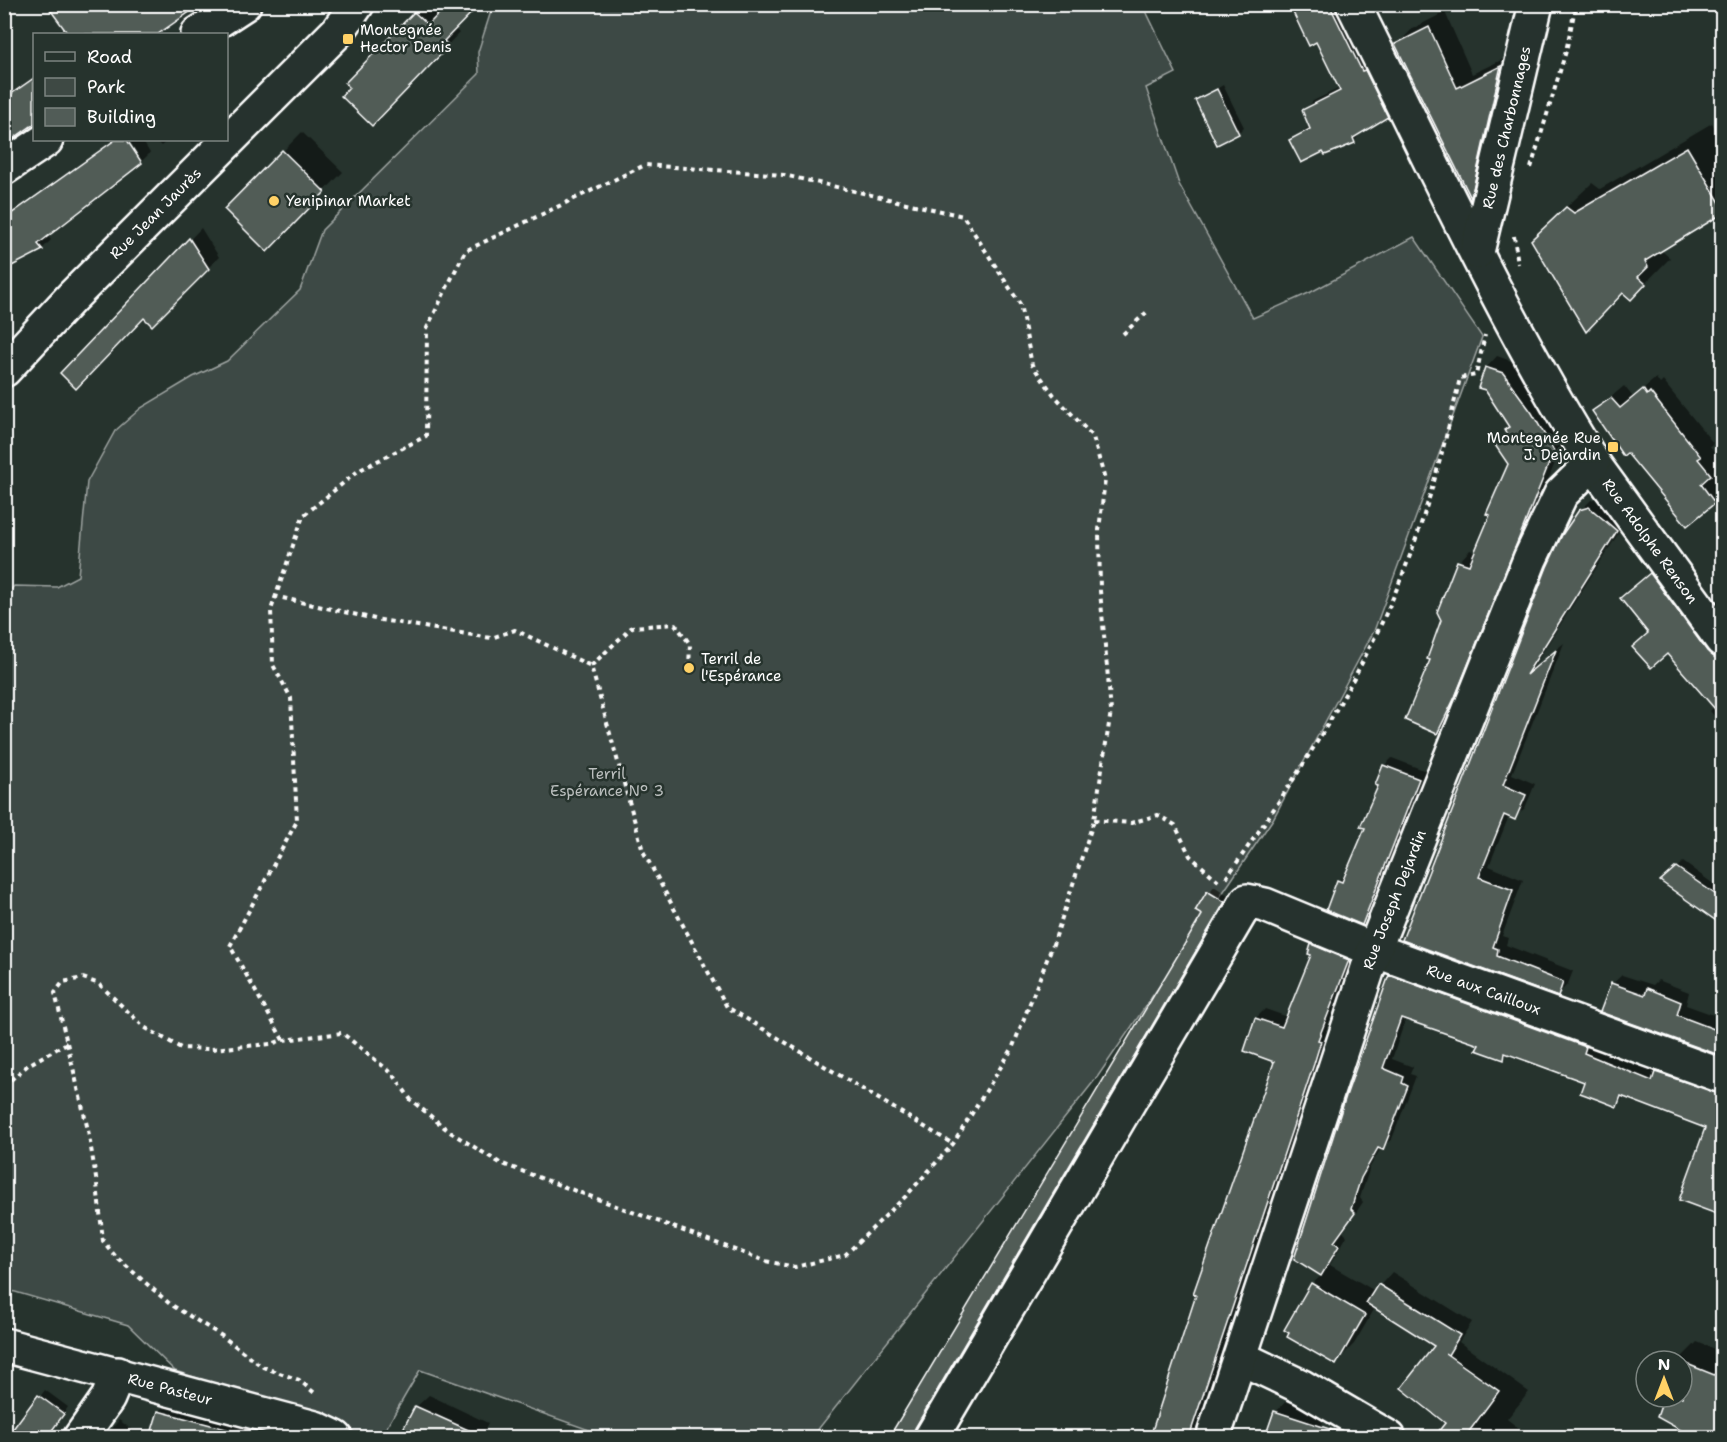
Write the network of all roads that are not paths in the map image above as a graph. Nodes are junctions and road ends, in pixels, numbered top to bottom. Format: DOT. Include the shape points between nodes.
graph roads {
  1 [pos="244,4"];
  2 [pos="357,4"];
  3 [pos="1353,4"];
  4 [pos="1536,4"];
  5 [pos="200,33"];
  6 [pos="44,141"];
  7 [pos="4,168"];
  8 [pos="1477,252"];
  9 [pos="4,370"];
  10 [pos="1593,463"];
  11 [pos="1722,640"];
  12 [pos="1374,950"];
  13 [pos="1722,1076"];
  14 [pos="4,1345"];
  15 [pos="1241,1358"];
  16 [pos="118,1374"];
  17 [pos="320,1434"];
  18 [pos="80,1437"];
  19 [pos="931,1437"];
  20 [pos="1213,1437"];
  21 [pos="1389,1437"];
  1 -- 5 [label="street"];
  2 -- 9 [label="street, Rue Jean Jaurès" via="338,31"];
  3 -- 8 [label="street, Rue Adolphe Renson"];
  4 -- 8 [label="street, Rue des Charbonnages"];
  6 -- 7 [label="street"];
  8 -- 10 [label="street, Rue Adolphe Renson" via="1511,321"];
  10 -- 11 [label="street, Rue Adolphe Renson"];
  10 -- 12 [label="street, Rue Joseph Dejardin" via="1561,494 1530,559"];
  12 -- 13 [label="street, Rue aux Cailloux"];
  12 -- 15 [label="street, Rue Joseph Dejardin"];
  12 -- 19 [label="street, Rue aux Cailloux" via="1235,892"];
  14 -- 16 [label="street, Rue Pasteur"];
  15 -- 20 [label="street, Rue Joseph Dejardin"];
  15 -- 21 [label="street" via="1302,1387"];
  16 -- 17 [label="street, Rue Pasteur"];
  16 -- 18 [label="street" via="108,1398"];
}
